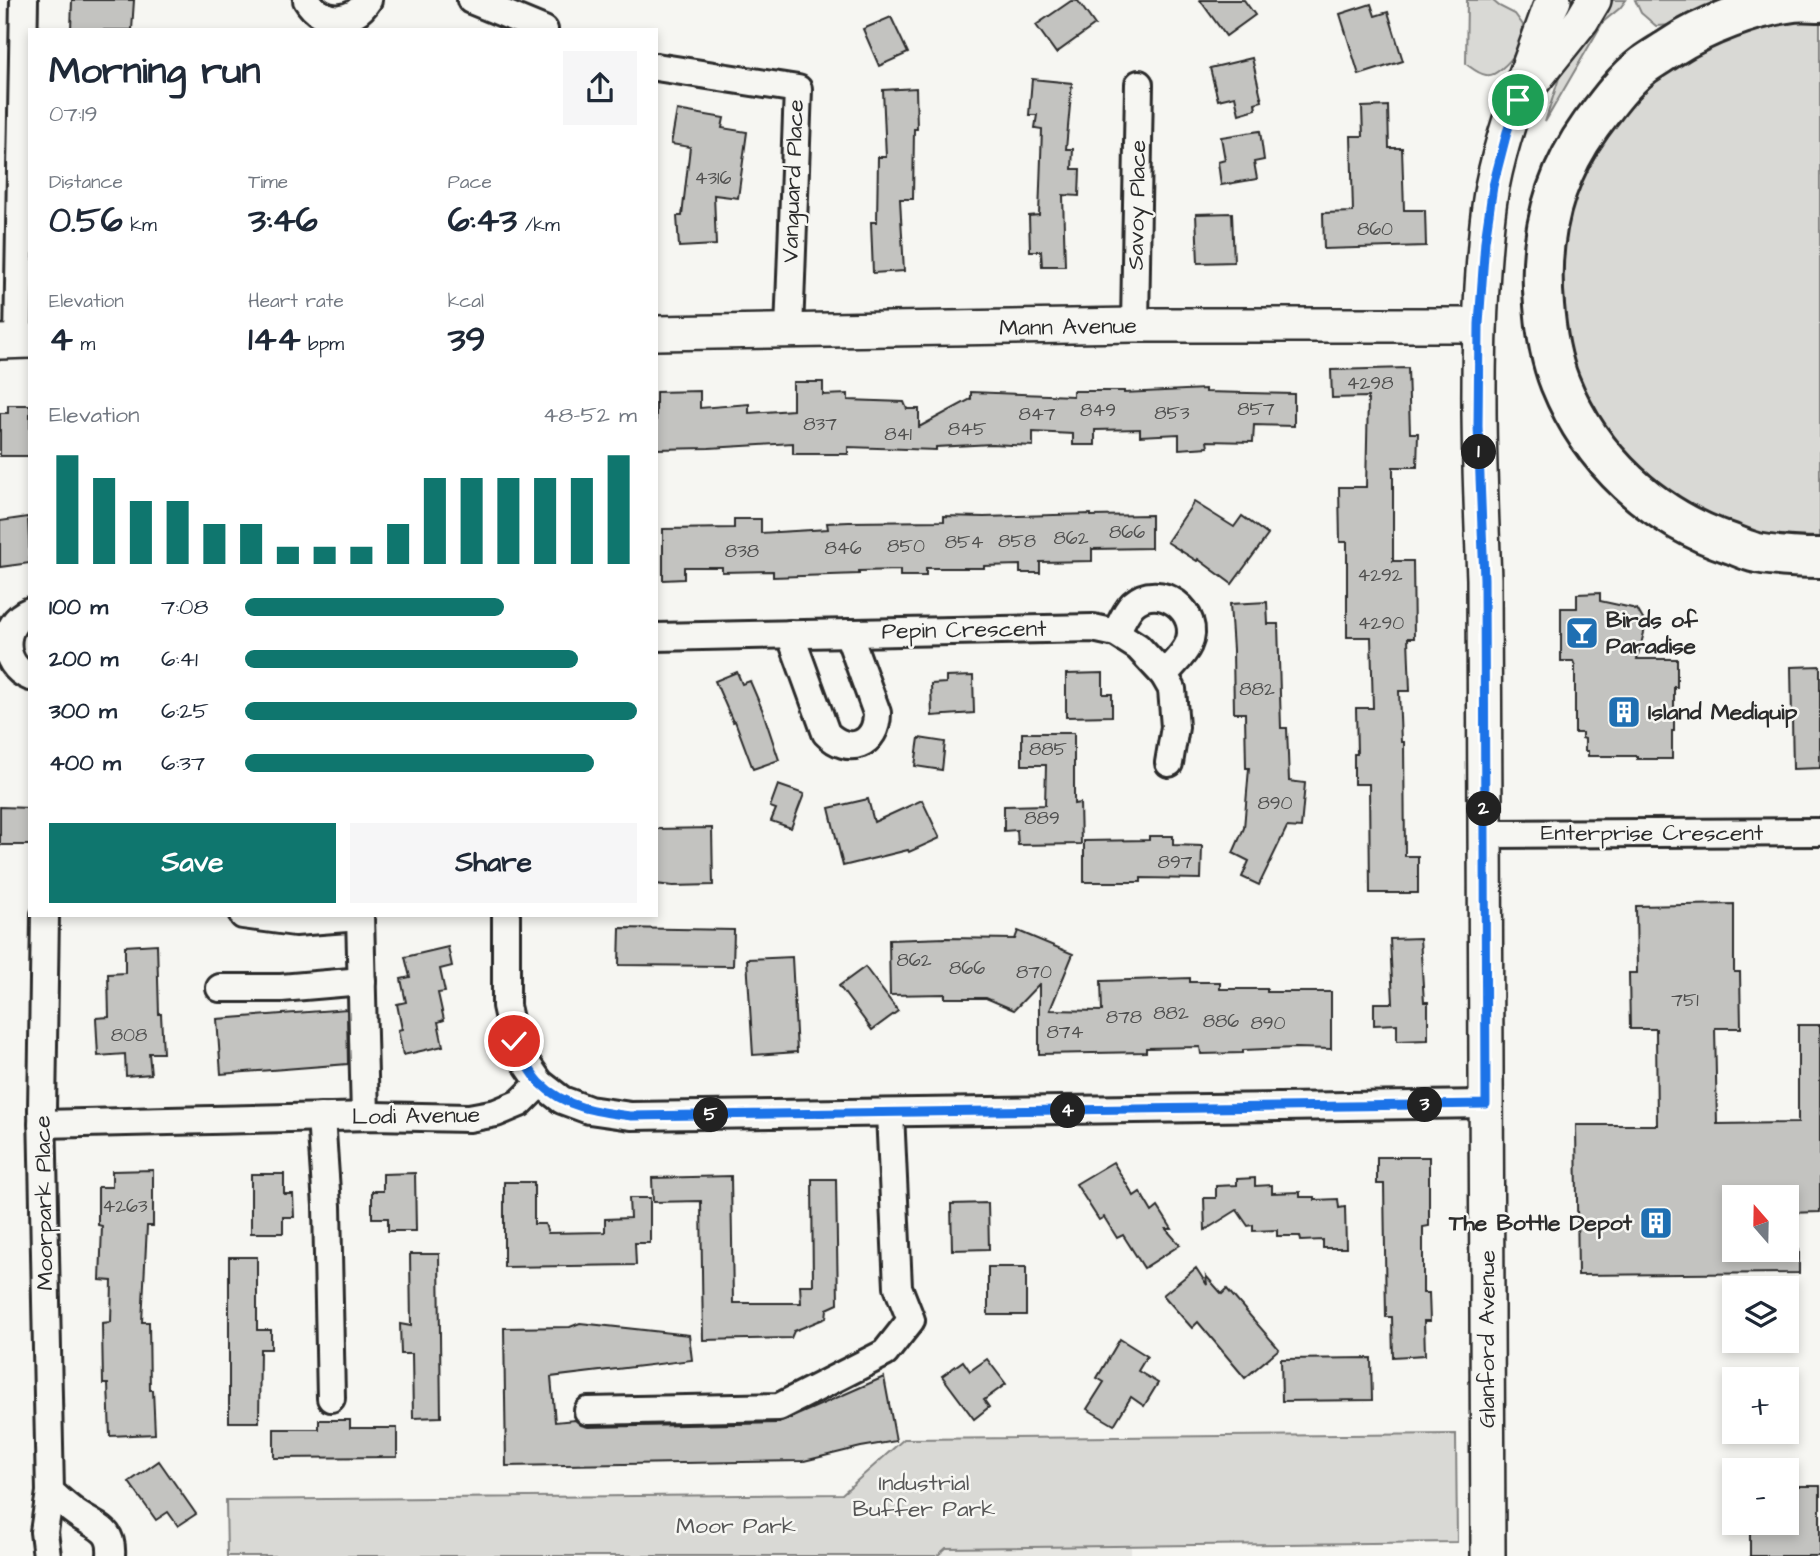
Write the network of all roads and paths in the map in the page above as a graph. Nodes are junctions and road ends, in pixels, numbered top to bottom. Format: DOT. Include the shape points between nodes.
graph roads {
  1 [pos="24,0"];
  2 [pos="307,0"];
  3 [pos="368,0"];
  4 [pos="471,0"];
  5 [pos="1594,0"];
  6 [pos="1820,2"];
  7 [pos="1545,3"];
  8 [pos="539,28"];
  9 [pos="658,67"];
  10 [pos="1139,84"];
  11 [pos="1518,100"];
  12 [pos="1479,324"];
  13 [pos="1135,326"];
  14 [pos="789,331"];
  15 [pos="658,333"];
  16 [pos="16,341"];
  17 [pos="1820,558"];
  18 [pos="28,612"];
  19 [pos="848,633"];
  20 [pos="1116,633"];
  21 [pos="790,634"];
  22 [pos="658,637"];
  23 [pos="1164,675"];
  24 [pos="28,677"];
  25 [pos="1169,763"];
  26 [pos="1820,832"];
  27 [pos="1485,834"];
  28 [pos="45,917"];
  29 [pos="258,917"];
  30 [pos="349,917"];
  31 [pos="360,917"];
  32 [pos="506,917"];
  33 [pos="362,981"];
  34 [pos="220,988"];
  35 [pos="540,1083"];
  36 [pos="1486,1104"];
  37 [pos="890,1113"];
  38 [pos="365,1116"];
  39 [pos="321,1117"];
  40 [pos="42,1124"];
  41 [pos="331,1398"];
  42 [pos="588,1411"];
  43 [pos="50,1492"];
  44 [pos="47,1556"];
  45 [pos="111,1556"];
  46 [pos="1488,1556"];
  1 -- 16 [label="street"];
  2 -- 3 [label="street" via="317,13 341,19 363,8"];
  4 -- 8 [label="street"];
  5 -- 11 [label="main road"];
  6 -- 17 [label="highway" via="1794,2 1739,16 1691,34 1642,67 1608,102 1578,144 1558,187 1545,232 1541,282 1546,333 1559,382 1584,430 1615,471 1678,521 1713,538 1756,552"];
  7 -- 11 [label="main road, Glanford Avenue"];
  9 -- 14 [label="street, Vanguard Place" via="798,89"];
  10 -- 13 [label="street, Savoy Place"];
  11 -- 12 [label="main road, Glanford Avenue" via="1493,186"];
  12 -- 13 [label="main road, Mann Avenue"];
  12 -- 27 [label="main road, Glanford Avenue"];
  13 -- 14 [label="main road, Mann Avenue"];
  14 -- 15 [label="main road, Mann Avenue"];
  18 -- 24 [label="street" via="12,625 6,638 14,666"];
  19 -- 20 [label="street, Pepin Crescent" via="1093,628"];
  19 -- 21 [label="street, Pepin Crescent"];
  19 -- 21 [label="street" via="877,713 873,734 854,745 834,741 826,733"];
  20 -- 23 [label="street, Pepin Crescent" via="1138,647"];
  20 -- 23 [label="street" via="1135,602 1163,596 1177,602 1187,613 1189,642"];
  21 -- 22 [label="street, Pepin Crescent"];
  23 -- 25 [label="street, Pepin Crescent" via="1172,689 1175,727"];
  26 -- 27 [label="street, Enterprise Crescent"];
  27 -- 36 [label="main road, Glanford Avenue"];
  28 -- 40 [label="street, Moorpark Place"];
  29 -- 30 [label="street" via="295,922"];
  31 -- 33 [label="street"];
  32 -- 35 [label="street" via="506,1006 514,1041"];
  33 -- 34 [label="street"];
  33 -- 38 [label="street"];
  35 -- 37 [label="street" via="562,1100 589,1110 631,1116"];
  35 -- 38 [label="street, Lodi Avenue" via="520,1103 496,1114 470,1118"];
  36 -- 37 [label="street"];
  36 -- 46 [label="main road, Glanford Avenue"];
  37 -- 42 [label="street" via="898,1287 911,1320 885,1353 779,1407"];
  38 -- 39 [label="street, Lodi Avenue"];
  39 -- 40 [label="street, Lodi Avenue"];
  39 -- 41 [label="street"];
  40 -- 43 [label="street, Moorpark Place"];
  43 -- 44 [label="street, Moorpark Place" via="44,1532"];
  43 -- 45 [label="street" via="99,1525 109,1538"];
}
